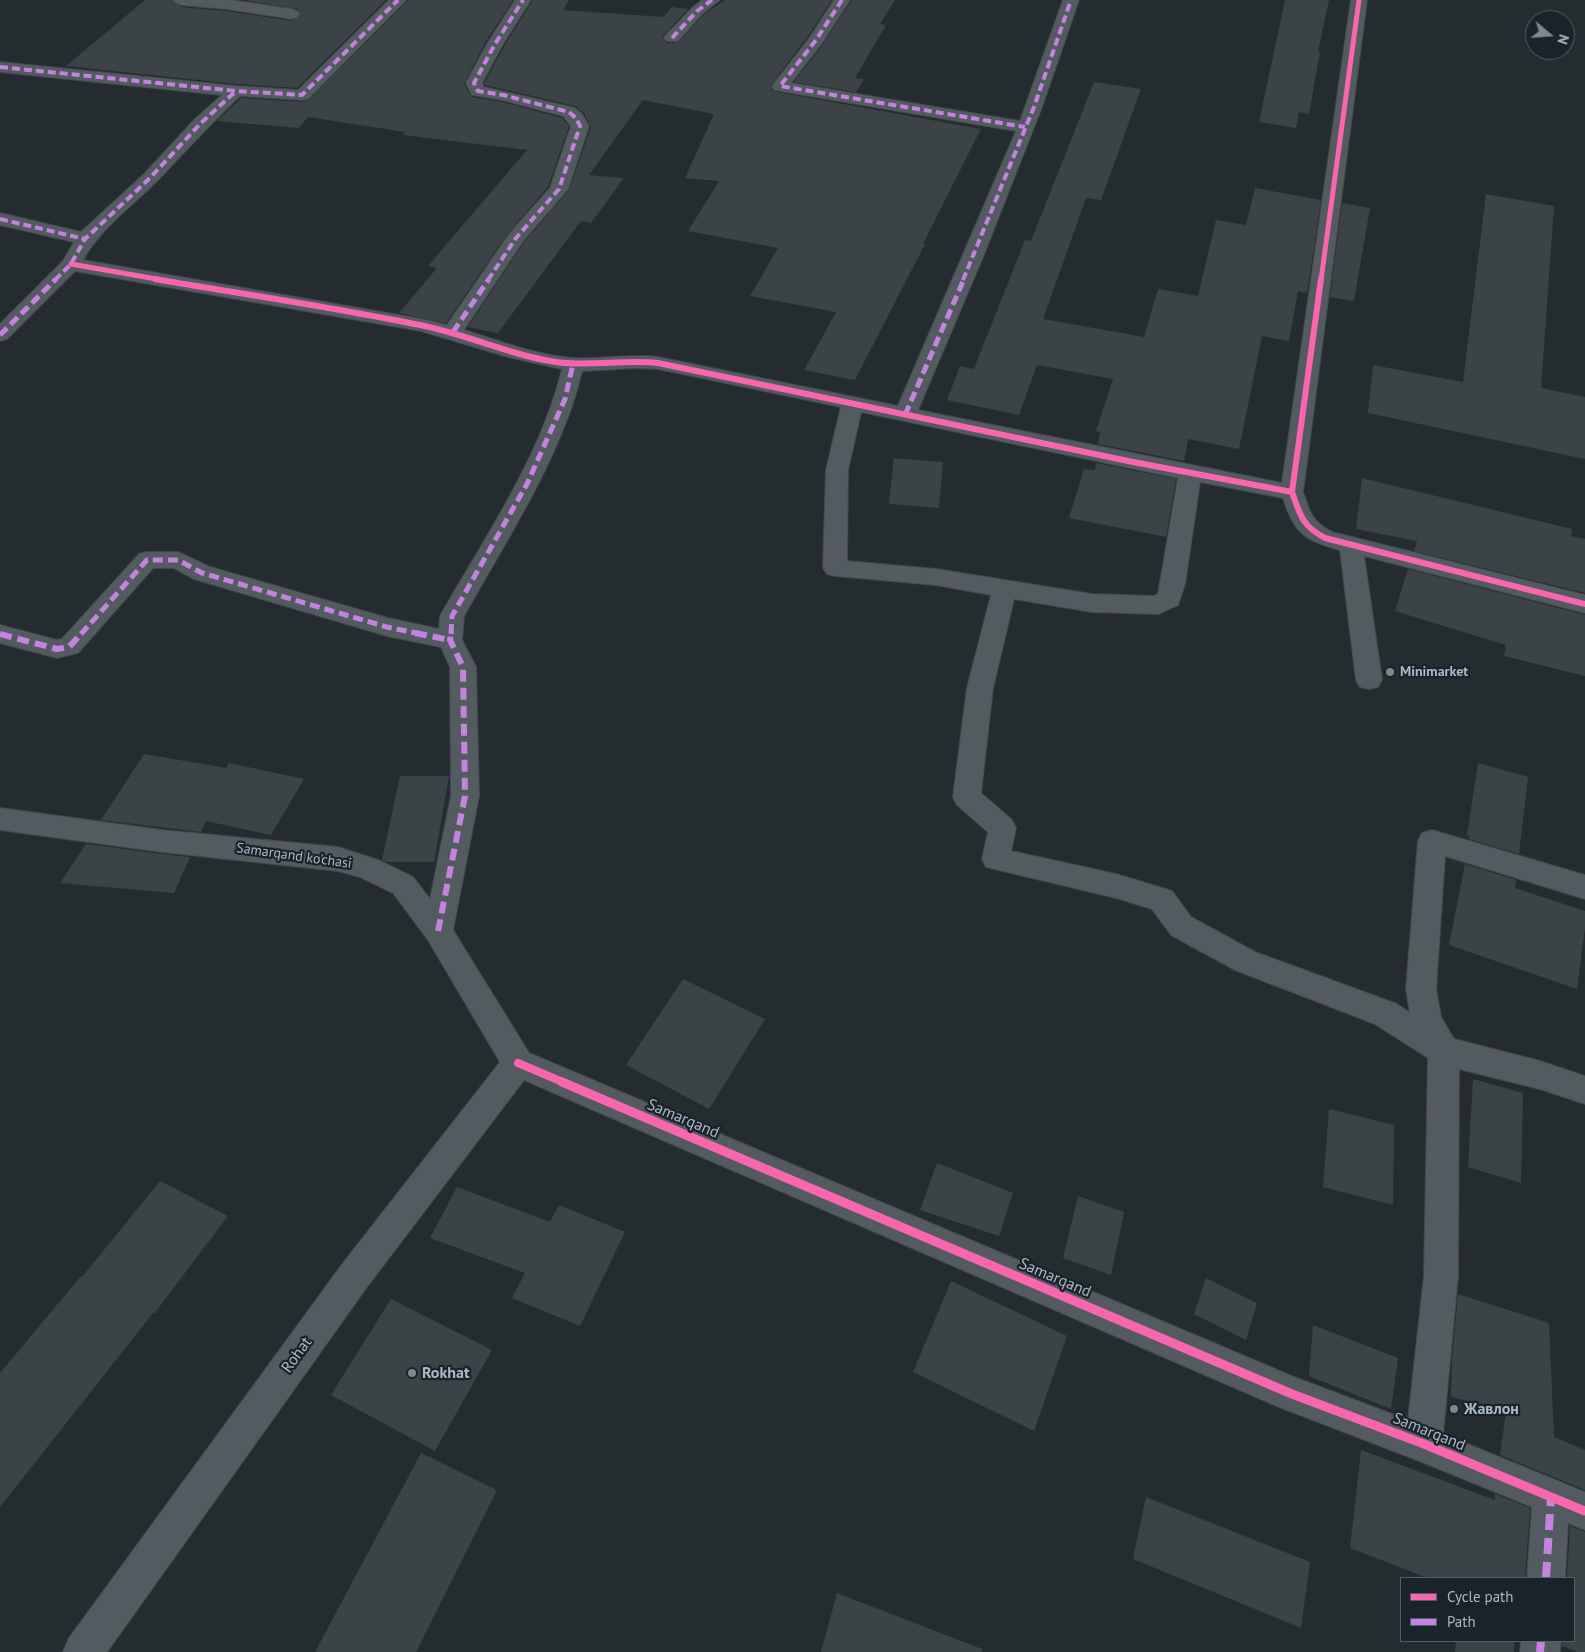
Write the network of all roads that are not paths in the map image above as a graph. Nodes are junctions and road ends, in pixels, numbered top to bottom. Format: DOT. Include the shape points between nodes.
graph roads {
  1 [pos="181,0"];
  2 [pos="398,0"];
  3 [pos="523,0"];
  4 [pos="712,0"];
  5 [pos="842,0"];
  6 [pos="1072,0"];
  7 [pos="1359,0"];
  8 [pos="228,2"];
  9 [pos="292,14"];
  10 [pos="672,38"];
  11 [pos="0,67"];
  12 [pos="236,91"];
  13 [pos="1025,127"];
  14 [pos="0,219"];
  15 [pos="85,239"];
  16 [pos="71,264"];
  17 [pos="453,332"];
  18 [pos="0,335"];
  19 [pos="573,364"];
  20 [pos="852,404"];
  21 [pos="905,415"];
  22 [pos="1190,474"];
  23 [pos="1292,492"];
  24 [pos="1351,546"];
  25 [pos="1005,588"];
  26 [pos="1585,604"];
  27 [pos="0,634"];
  28 [pos="450,640"];
  29 [pos="1369,680"];
  30 [pos="0,819"];
  31 [pos="1585,888"];
  32 [pos="438,931"];
  33 [pos="1444,1051"];
  34 [pos="518,1063"];
  35 [pos="1585,1090"];
  36 [pos="1424,1444"];
  37 [pos="1551,1496"];
  38 [pos="1585,1511"];
  39 [pos="1546,1577"];
  40 [pos="83,1652"];
  1 -- 8 [label="street"];
  2 -- 12 [label="street" via="302,95"];
  3 -- 17 [label="street" via="474,84 478,91 569,112 580,126 559,188 516,238"];
  4 -- 10 [label="street"];
  5 -- 13 [label="street" via="780,86"];
  6 -- 13 [label="street"];
  7 -- 23 [label="street"];
  8 -- 9 [label="street"];
  11 -- 12 [label="street"];
  12 -- 15 [label="street"];
  13 -- 21 [label="street" via="974,257"];
  14 -- 15 [label="street"];
  15 -- 16 [label="street"];
  16 -- 17 [label="street"];
  16 -- 18 [label="street"];
  17 -- 19 [label="street" via="526,355"];
  19 -- 20 [label="street" via="654,363"];
  19 -- 28 [label="street" via="565,399 527,484 452,616"];
  20 -- 21 [label="street"];
  20 -- 25 [label="street" via="837,470 835,568 936,577"];
  21 -- 22 [label="street"];
  22 -- 23 [label="street"];
  22 -- 25 [label="street" via="1169,599 1158,605 1092,603"];
  23 -- 24 [label="street" via="1300,518 1308,530"];
  24 -- 26 [label="street"];
  24 -- 29 [label="street"];
  25 -- 33 [label="street" via="980,688 968,797 1002,828 996,859 1116,886 1162,900 1182,926 1245,961 1386,1014"];
  27 -- 28 [label="street" via="57,648 69,647 148,560 178,560 202,573 387,627"];
  28 -- 32 [label="street" via="463,667 465,796"];
  30 -- 32 [label="street, Samarqand ko'chasi" via="162,841 338,859 368,868 403,885"];
  31 -- 33 [label="street" via="1432,841 1421,989 1426,1020"];
  32 -- 34 [label="street, Samarqand ko'chasi"];
  33 -- 35 [label="street"];
  33 -- 36 [label="street" via="1441,1276"];
  34 -- 36 [label="street, Samarqand" via="1292,1394"];
  34 -- 40 [label="street, Rohat" via="355,1274"];
  36 -- 37 [label="street, Samarqand"];
  37 -- 38 [label="street, Samarqand"];
  37 -- 39 [label="street"];
}
